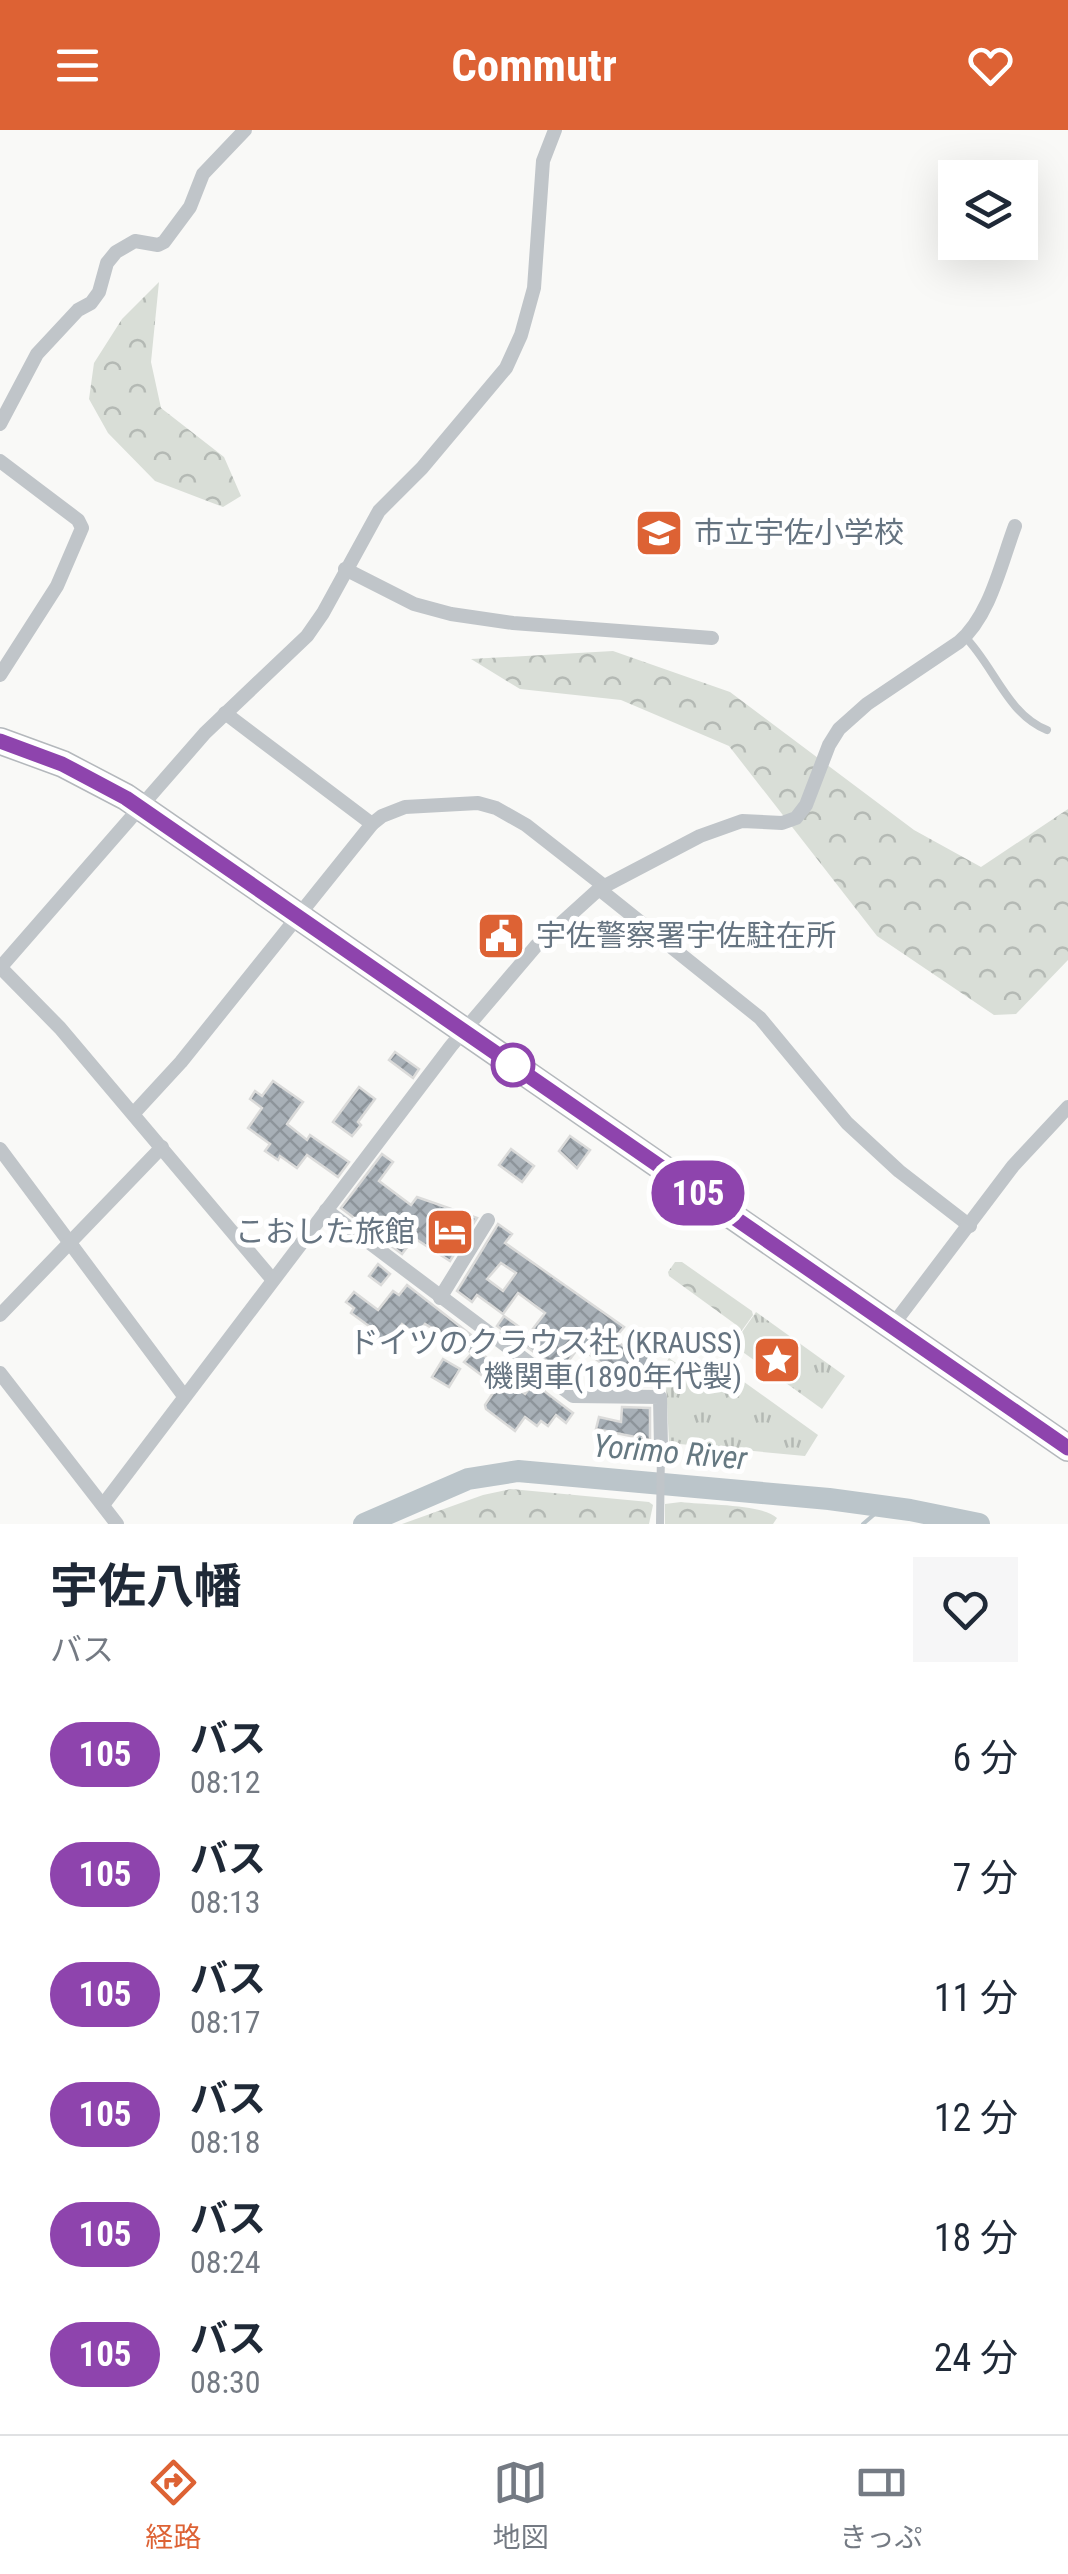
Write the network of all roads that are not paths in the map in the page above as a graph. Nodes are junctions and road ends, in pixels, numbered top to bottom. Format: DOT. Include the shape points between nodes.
graph roads {
  1 [pos="245,130"];
  2 [pos="555,130"];
  3 [pos="0,424"];
  4 [pos="0,461"];
  5 [pos="1016,526"];
  6 [pos="344,569"];
  7 [pos="964,637"];
  8 [pos="712,638"];
  9 [pos="2,667"];
  10 [pos="225,713"];
  11 [pos="1047,730"];
  12 [pos="0,741"];
  13 [pos="141,808"];
  14 [pos="372,824"];
  15 [pos="602,887"];
  16 [pos="299,918"];
  17 [pos="3,960"];
  18 [pos="463,1031"];
  19 [pos="1068,1108"];
  20 [pos="134,1113"];
  21 [pos="162,1147"];
  22 [pos="0,1149"];
  23 [pos="326,1210"];
  24 [pos="488,1220"];
  25 [pos="970,1226"];
  26 [pos="71,1242"];
  27 [pos="272,1279"];
  28 [pos="440,1298"];
  29 [pos="0,1314"];
  30 [pos="892,1326"];
  31 [pos="0,1373"];
  32 [pos="184,1396"];
  33 [pos="1068,1448"];
  34 [pos="661,1451"];
  35 [pos="102,1505"];
  36 [pos="116,1524"];
  37 [pos="660,1524"];
  1 -- 3 [label="street" via="203,174 164,242 136,241 116,252 99,292 45,343"];
  2 -- 6 [label="street" via="543,161 534,288 514,352 487,394 378,512"];
  4 -- 9 [label="street" via="82,528 56,586"];
  5 -- 7 [label="street" via="984,607"];
  6 -- 8 [label="street" via="414,604 451,614"];
  6 -- 10 [label="street" via="307,636"];
  7 -- 11 [label="lane" via="1023,717"];
  7 -- 15 [label="street" via="839,729 796,818 737,822"];
  10 -- 13 [label="street"];
  10 -- 14 [label="street"];
  12 -- 13 [label="highway" via="62,764"];
  13 -- 16 [label="highway"];
  13 -- 17 [label="street"];
  14 -- 15 [label="street" via="406,807 478,803 526,825"];
  14 -- 16 [label="street"];
  15 -- 18 [label="street" via="536,946"];
  15 -- 25 [label="street" via="760,1018 847,1124"];
  16 -- 18 [label="highway"];
  16 -- 20 [label="street"];
  17 -- 20 [label="street"];
  18 -- 23 [label="street"];
  18 -- 30 [label="highway"];
  19 -- 25 [label="street" via="1013,1166"];
  20 -- 21 [label="street"];
  21 -- 26 [label="street"];
  21 -- 27 [label="street"];
  22 -- 26 [label="street"];
  23 -- 27 [label="street"];
  23 -- 28 [label="street"];
  24 -- 28 [label="street"];
  25 -- 30 [label="street"];
  26 -- 29 [label="street"];
  26 -- 32 [label="street"];
  27 -- 32 [label="street"];
  28 -- 34 [label="street" via="573,1396 660,1397"];
  30 -- 33 [label="highway"];
  31 -- 35 [label="street"];
  32 -- 35 [label="street"];
  34 -- 37 [label="lane"];
  35 -- 36 [label="street"];
}
